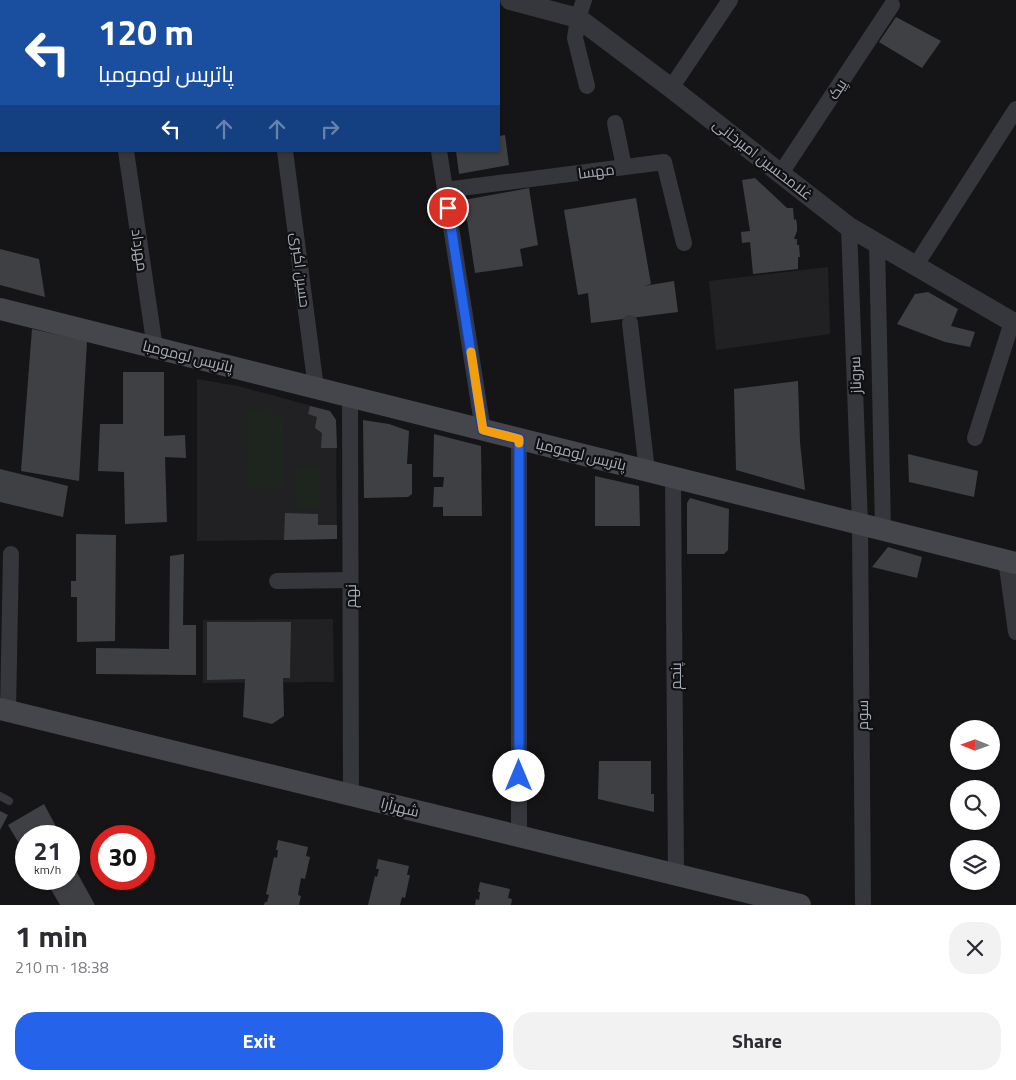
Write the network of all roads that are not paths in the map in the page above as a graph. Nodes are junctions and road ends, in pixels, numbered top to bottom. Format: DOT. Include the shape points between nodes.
graph roads {
  1 [pos="510,0"];
  2 [pos="730,0"];
  3 [pos="892,5"];
  4 [pos="581,9"];
  5 [pos="587,86"];
  6 [pos="671,88"];
  7 [pos="1016,109"];
  8 [pos="615,123"];
  9 [pos="126,152"];
  10 [pos="286,152"];
  11 [pos="439,152"];
  12 [pos="624,167"];
  13 [pos="781,174"];
  14 [pos="445,190"];
  15 [pos="849,227"];
  16 [pos="684,243"];
  17 [pos="877,243"];
  18 [pos="916,265"];
  19 [pos="0,309"];
  20 [pos="630,323"];
  21 [pos="1014,323"];
  22 [pos="155,348"];
  23 [pos="855,376"];
  24 [pos="880,376"];
  25 [pos="316,388"];
  26 [pos="880,396"];
  27 [pos="350,397"];
  28 [pos="856,398"];
  29 [pos="483,430"];
  30 [pos="975,438"];
  31 [pos="519,439"];
  32 [pos="647,471"];
  33 [pos="673,477"];
  34 [pos="860,524"];
  35 [pos="883,530"];
  36 [pos="11,554"];
  37 [pos="1011,562"];
  38 [pos="350,580"];
  39 [pos="277,581"];
  40 [pos="1016,632"];
  41 [pos="4,710"];
  42 [pos="351,795"];
  43 [pos="0,796"];
  44 [pos="9,801"];
  45 [pos="519,836"];
  46 [pos="676,874"];
  47 [pos="800,905"];
  48 [pos="863,905"];
  1 -- 4 [label="street, غلامحسین امیرخانی"];
  2 -- 6 [label="street"];
  3 -- 13 [label="street, پیک"];
  4 -- 5 [label="street" via="575,38"];
  4 -- 6 [label="street, غلامحسین امیرخانی"];
  6 -- 13 [label="street, غلامحسین امیرخانی"];
  7 -- 18 [label="street"];
  8 -- 12 [label="street"];
  9 -- 22 [label="street, مهرداد"];
  10 -- 25 [label="street, حسین اکبری"];
  11 -- 14 [label="street"];
  12 -- 14 [label="street, مهسا"];
  12 -- 16 [label="street, مهسا" via="664,162"];
  13 -- 15 [label="street, غلامحسین امیرخانی"];
  14 -- 29 [label="street"];
  15 -- 17 [label="street, غلامحسین امیرخانی"];
  15 -- 23 [label="street, سروناز"];
  17 -- 18 [label="street, غلامحسین امیرخانی"];
  17 -- 24 [label="street, سروناز"];
  18 -- 21 [label="street, غلامحسین امیرخانی"];
  19 -- 22 [label="main road, پاتریس لومومبا"];
  20 -- 32 [label="street"];
  21 -- 30 [label="street"];
  22 -- 25 [label="main road, پاتریس لومومبا"];
  23 -- 24 [label="street"];
  23 -- 28 [label="street, سروناز"];
  24 -- 26 [label="street, سروناز"];
  25 -- 27 [label="main road, پاتریس لومومبا"];
  26 -- 28 [label="street"];
  26 -- 35 [label="street, سروناز"];
  27 -- 29 [label="main road, پاتریس لومومبا"];
  27 -- 38 [label="street, نهم"];
  28 -- 34 [label="street, سروناز"];
  29 -- 31 [label="main road, پاتریس لومومبا"];
  31 -- 32 [label="main road, پاتریس لومومبا"];
  31 -- 45 [label="street"];
  32 -- 33 [label="main road, پاتریس لومومبا"];
  33 -- 34 [label="main road, پاتریس لومومبا"];
  33 -- 46 [label="street, پنجم"];
  34 -- 35 [label="main road, پاتریس لومومبا"];
  34 -- 48 [label="street, سوم"];
  35 -- 37 [label="main road, پاتریس لومومبا"];
  36 -- 41 [label="street"];
  37 -- 40 [label="street"];
  38 -- 39 [label="street"];
  38 -- 42 [label="street, نهم"];
  41 -- 42 [label="main road, شهرآرا"];
  42 -- 45 [label="main road, شهرآرا"];
  43 -- 44 [label="lane"];
  45 -- 46 [label="main road, شهرآرا"];
  46 -- 47 [label="main road, شهرآرا"];
}
